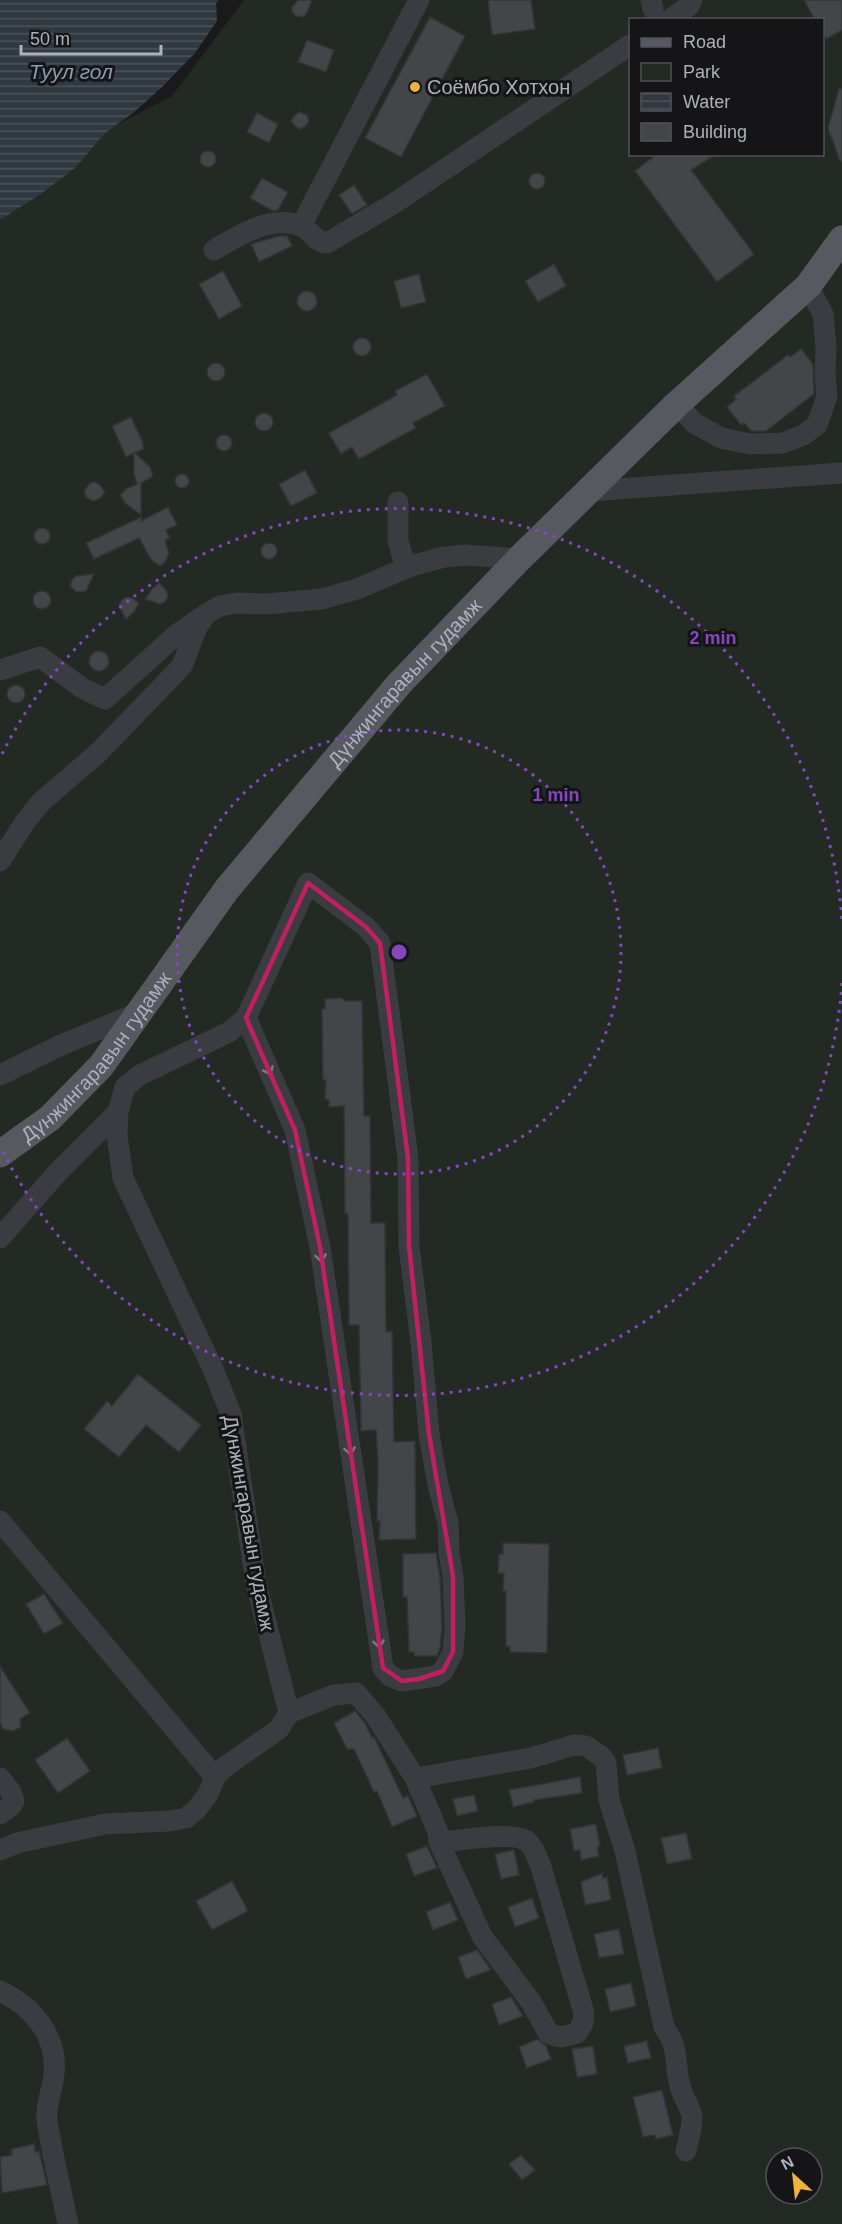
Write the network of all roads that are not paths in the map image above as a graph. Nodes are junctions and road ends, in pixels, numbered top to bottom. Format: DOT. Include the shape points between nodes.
graph roads {
  1 [pos="419,0"];
  2 [pos="692,0"];
  3 [pos="658,9"];
  4 [pos="629,46"];
  5 [pos="302,226"];
  6 [pos="842,239"];
  7 [pos="214,250"];
  8 [pos="808,286"];
  9 [pos="677,404"];
  10 [pos="842,473"];
  11 [pos="589,491"];
  12 [pos="398,502"];
  13 [pos="519,559"];
  14 [pos="406,568"];
  15 [pos="206,614"];
  16 [pos="0,670"];
  17 [pos="0,861"];
  18 [pos="141,1011"];
  19 [pos="246,1018"];
  20 [pos="102,1066"];
  21 [pos="0,1076"];
  22 [pos="125,1087"];
  23 [pos="118,1112"];
  24 [pos="0,1154"];
  25 [pos="0,1238"];
  26 [pos="0,1521"];
  27 [pos="289,1713"];
  28 [pos="215,1777"];
  29 [pos="0,1778"];
  30 [pos="415,1778"];
  31 [pos="0,1814"];
  32 [pos="439,1842"];
  33 [pos="0,1850"];
  34 [pos="0,1991"];
  35 [pos="686,2151"];
  36 [pos="68,2224"];
  1 -- 5 [label="street"];
  2 -- 3 [label="street" via="689,6"];
  4 -- 5 [label="street" via="335,239 323,243"];
  5 -- 7 [label="street" via="263,225"];
  6 -- 8 [label="main road, Дүнжингаравын гудамж"];
  8 -- 9 [label="main road, Дүнжингаравын гудамж"];
  8 -- 9 [label="street" via="823,314 826,347 827,396 817,425 783,443 750,444 721,438 694,423"];
  9 -- 11 [label="main road, Дүнжингаравын гудамж"];
  10 -- 11 [label="street"];
  11 -- 13 [label="main road, Дүнжингаравын гудамж"];
  12 -- 14 [label="street" via="398,542"];
  13 -- 14 [label="street" via="455,555"];
  13 -- 18 [label="main road, Дүнжингаравын гудамж" via="399,684 227,889"];
  14 -- 15 [label="street" via="322,599 237,603"];
  15 -- 16 [label="street" via="176,635 105,699 82,688 40,657"];
  15 -- 17 [label="street" via="182,666 99,752 41,802"];
  18 -- 20 [label="main road, Дүнжингаравын гудамж"];
  18 -- 21 [label="street"];
  19 -- 19 [label="street, one-way" via="295,1131 320,1247 383,1668 402,1681 436,1676 453,1652 453,1576 448,1523 429,1434 409,1246 408,1158 380,943 366,927 308,883"];
  19 -- 22 [label="street" via="229,1032 140,1075"];
  20 -- 22 [label="street"];
  20 -- 24 [label="main road, Дүнжингаравын гудамж" via="50,1118"];
  22 -- 23 [label="street, Дүнжингаравын гудамж"];
  23 -- 25 [label="street"];
  23 -- 27 [label="street, Дүнжингаравын гудамж" via="123,1178 231,1414 256,1583"];
  26 -- 28 [label="street"];
  27 -- 28 [label="street" via="279,1729"];
  27 -- 30 [label="street" via="334,1695 356,1693 375,1715"];
  28 -- 33 [label="street" via="208,1794 186,1818 105,1824"];
  29 -- 31 [label="street" via="14,1801"];
  30 -- 32 [label="street"];
  30 -- 35 [label="street" via="531,1758 574,1745 586,1746 601,1756 606,1763 609,1800 625,1851 664,2026 672,2039 680,2085 691,2112"];
  32 -- 32 [label="street" via="482,1936 531,2002 549,2034 561,2037 577,2033 584,2013 535,1852 527,1841 514,1836"];
  34 -- 36 [label="street" via="29,2008 41,2023 53,2053 54,2073 46,2116"];
}
